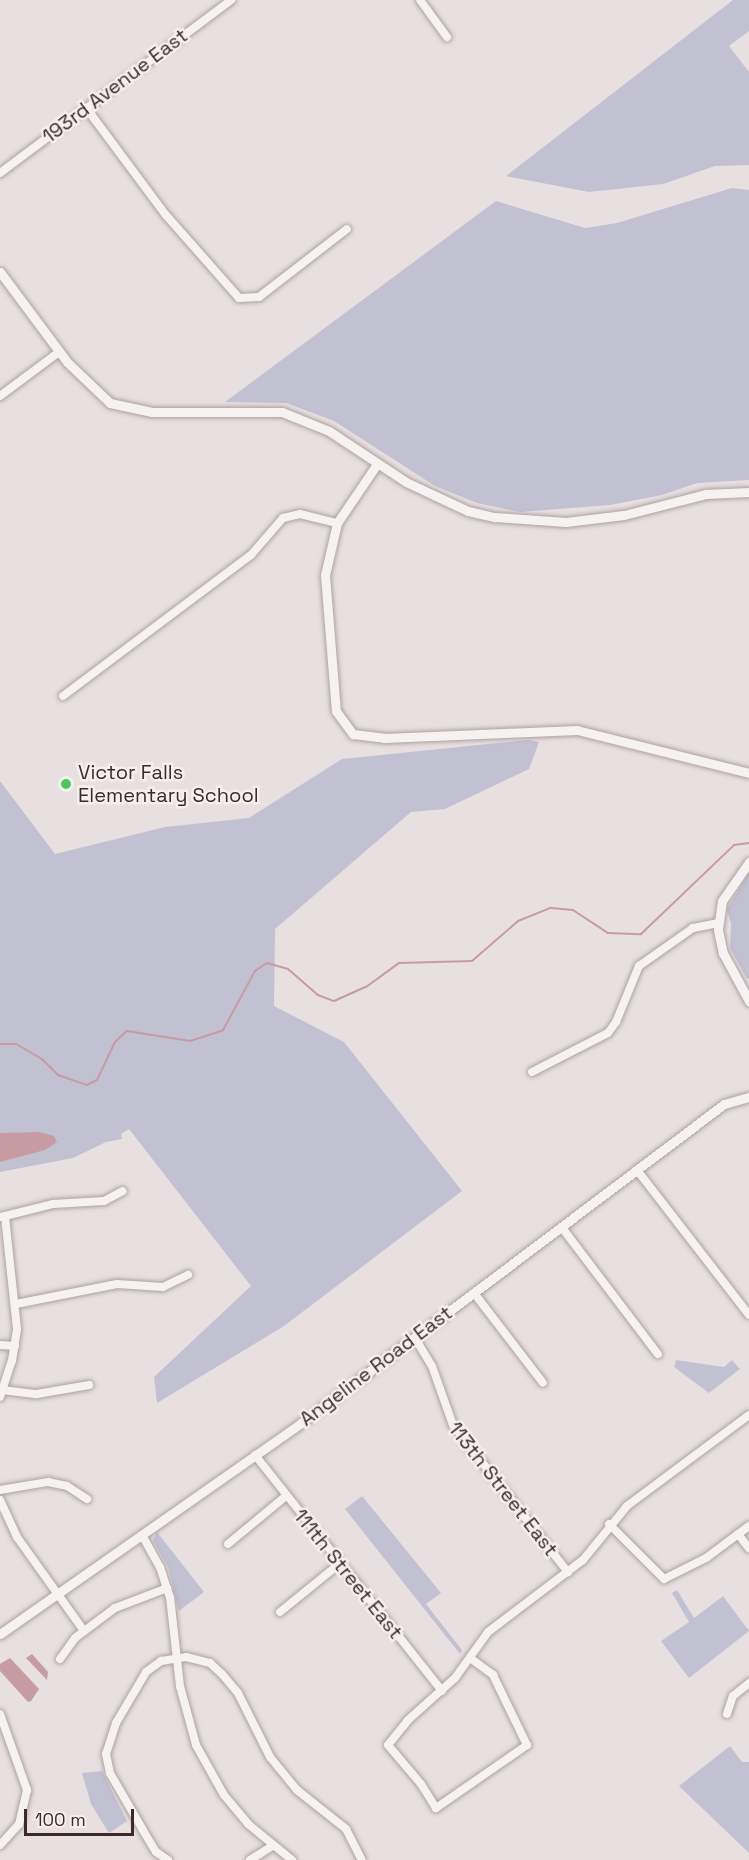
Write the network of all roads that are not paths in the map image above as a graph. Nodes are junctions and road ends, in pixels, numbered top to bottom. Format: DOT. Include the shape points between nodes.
graph roads {
  1 [pos="231,0"];
  2 [pos="420,0"];
  3 [pos="447,37"];
  4 [pos="87,110"];
  5 [pos="0,173"];
  6 [pos="347,229"];
  7 [pos="0,272"];
  8 [pos="59,352"];
  9 [pos="0,396"];
  10 [pos="377,464"];
  11 [pos="749,492"];
  12 [pos="337,523"];
  13 [pos="63,696"];
  14 [pos="749,773"];
  15 [pos="749,862"];
  16 [pos="718,923"];
  17 [pos="749,1001"];
  18 [pos="532,1072"];
  19 [pos="749,1097"];
  20 [pos="637,1170"];
  21 [pos="123,1191"];
  22 [pos="2,1217"];
  23 [pos="563,1229"];
  24 [pos="188,1275"];
  25 [pos="474,1293"];
  26 [pos="16,1304"];
  27 [pos="749,1316"];
  28 [pos="415,1338"];
  29 [pos="0,1345"];
  30 [pos="15,1346"];
  31 [pos="658,1354"];
  32 [pos="543,1383"];
  33 [pos="89,1385"];
  34 [pos="1,1393"];
  35 [pos="749,1415"];
  36 [pos="255,1455"];
  37 [pos="0,1490"];
  38 [pos="286,1496"];
  39 [pos="87,1499"];
  40 [pos="0,1500"];
  41 [pos="609,1524"];
  42 [pos="749,1526"];
  43 [pos="738,1534"];
  44 [pos="142,1535"];
  45 [pos="228,1544"];
  46 [pos="749,1548"];
  47 [pos="339,1564"];
  48 [pos="568,1572"];
  49 [pos="167,1588"];
  50 [pos="57,1594"];
  51 [pos="280,1612"];
  52 [pos="84,1631"];
  53 [pos="0,1634"];
  54 [pos="177,1658"];
  55 [pos="470,1658"];
  56 [pos="60,1659"];
  57 [pos="749,1683"];
  58 [pos="442,1691"];
  59 [pos="727,1714"];
  60 [pos="1,1717"];
  61 [pos="0,1845"];
  62 [pos="272,1846"];
  63 [pos="168,1860"];
  64 [pos="250,1860"];
  65 [pos="292,1860"];
  66 [pos="362,1860"];
  1 -- 4 [label="street, 193rd Avenue East"];
  2 -- 3 [label="street"];
  4 -- 5 [label="street, 193rd Avenue East"];
  4 -- 6 [label="street" via="165,214 239,298 260,297"];
  7 -- 8 [label="street"];
  8 -- 9 [label="street"];
  8 -- 10 [label="street" via="93,390 120,408 152,412 282,412 329,431"];
  10 -- 11 [label="street" via="444,502 468,511 545,522 624,514 706,494"];
  10 -- 12 [label="street"];
  12 -- 13 [label="street" via="300,514 283,518 251,555"];
  12 -- 14 [label="street" via="327,557 327,605 336,711 353,734 384,738 577,730"];
  15 -- 16 [label="street" via="722,901"];
  16 -- 17 [label="street" via="723,953"];
  16 -- 18 [label="street" via="693,928 639,966 611,1030"];
  19 -- 20 [label="street, Angeline Road East" via="724,1104"];
  20 -- 23 [label="street, Angeline Road East"];
  20 -- 27 [label="street"];
  21 -- 22 [label="street" via="104,1201 53,1204"];
  22 -- 26 [label="street"];
  23 -- 25 [label="street, Angeline Road East"];
  23 -- 31 [label="street"];
  24 -- 26 [label="street" via="163,1287 117,1284"];
  25 -- 28 [label="street, Angeline Road East"];
  25 -- 32 [label="street"];
  26 -- 30 [label="street"];
  28 -- 36 [label="street, Angeline Road East"];
  28 -- 48 [label="street, 113th Street East" via="432,1366 453,1425"];
  29 -- 30 [label="street"];
  30 -- 34 [label="street"];
  33 -- 34 [label="street" via="37,1394"];
  35 -- 41 [label="street" via="627,1506"];
  36 -- 38 [label="street, 111th Street East"];
  36 -- 44 [label="street, Angeline Road East"];
  37 -- 39 [label="street" via="48,1482 67,1486"];
  38 -- 45 [label="street"];
  38 -- 47 [label="street, 111th Street East"];
  40 -- 50 [label="street" via="17,1537"];
  41 -- 43 [label="street" via="664,1579 706,1557"];
  41 -- 48 [label="street" via="588,1555"];
  42 -- 43 [label="street"];
  43 -- 46 [label="street"];
  44 -- 49 [label="street"];
  44 -- 50 [label="street, Angeline Road East"];
  47 -- 51 [label="street"];
  47 -- 58 [label="street, 111th Street East"];
  48 -- 55 [label="street" via="488,1632"];
  49 -- 52 [label="street" via="124,1604"];
  49 -- 54 [label="street"];
  50 -- 52 [label="street"];
  50 -- 53 [label="street, Angeline Road East"];
  52 -- 56 [label="street"];
  54 -- 62 [label="street" via="184,1708 204,1761 224,1795"];
  54 -- 63 [label="street" via="161,1661 146,1672 116,1723 106,1754 110,1773 143,1830 156,1852"];
  54 -- 66 [label="street" via="204,1660 222,1674 238,1693 270,1757 297,1790 346,1829"];
  55 -- 58 [label="street"];
  55 -- 58 [label="street" via="493,1675 527,1745 436,1808 388,1745 408,1720"];
  57 -- 59 [label="street" via="733,1696"];
  60 -- 61 [label="street" via="22,1769 26,1798 19,1824"];
  62 -- 64 [label="street"];
  62 -- 65 [label="street"];
}
